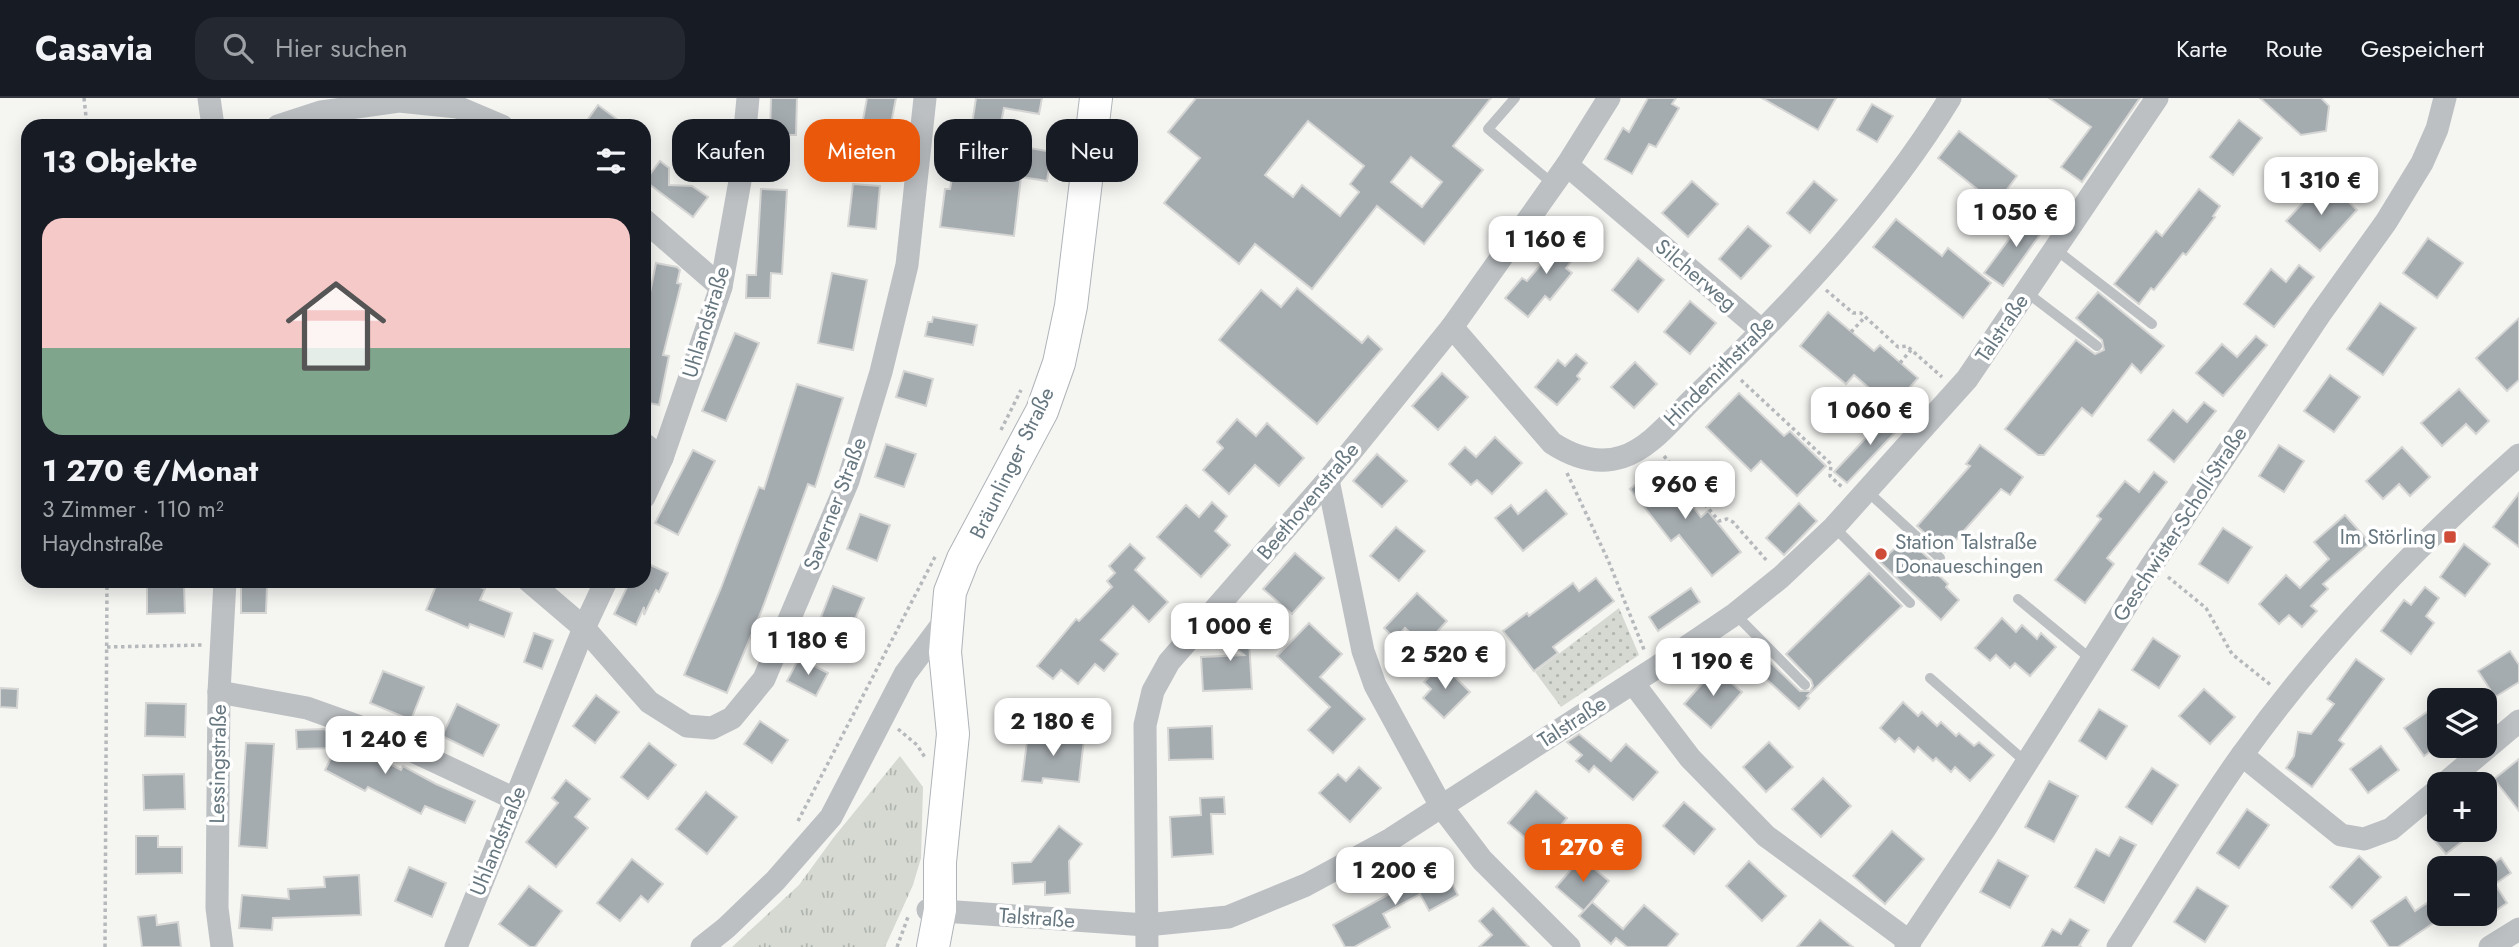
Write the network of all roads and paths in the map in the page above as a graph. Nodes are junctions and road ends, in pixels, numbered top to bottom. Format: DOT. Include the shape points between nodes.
graph roads {
  1 [pos="84,98"];
  2 [pos="209,98"];
  3 [pos="748,98"];
  4 [pos="925,98"];
  5 [pos="1096,98"];
  6 [pos="1515,98"];
  7 [pos="1609,98"];
  8 [pos="2157,98"];
  9 [pos="2445,98"];
  10 [pos="1944,99"];
  11 [pos="86,119"];
  12 [pos="212,119"];
  13 [pos="300,119"];
  14 [pos="485,119"];
  15 [pos="1567,165"];
  16 [pos="1553,184"];
  17 [pos="651,226"];
  18 [pos="2055,249"];
  19 [pos="721,287"];
  20 [pos="2026,292"];
  21 [pos="1838,301"];
  22 [pos="1865,317"];
  23 [pos="2152,324"];
  24 [pos="1452,327"];
  25 [pos="1761,330"];
  26 [pos="1851,332"];
  27 [pos="2097,346"];
  28 [pos="1911,350"];
  29 [pos="1900,363"];
  30 [pos="1726,367"];
  31 [pos="1932,368"];
  32 [pos="1025,382"];
  33 [pos="1001,431"];
  34 [pos="1651,440"];
  35 [pos="653,451"];
  36 [pos="1569,454"];
  37 [pos="2519,455"];
  38 [pos="1328,480"];
  39 [pos="1862,497"];
  40 [pos="1834,527"];
  41 [pos="937,552"];
  42 [pos="1940,558"];
  43 [pos="2152,565"];
  44 [pos="1781,577"];
  45 [pos="107,588"];
  46 [pos="225,588"];
  47 [pos="537,588"];
  48 [pos="603,588"];
  49 [pos="2018,599"];
  50 [pos="1910,603"];
  51 [pos="1735,614"];
  52 [pos="947,618"];
  53 [pos="584,628"];
  54 [pos="222,644"];
  55 [pos="107,648"];
  56 [pos="2092,660"];
  57 [pos="1654,669"];
  58 [pos="1930,678"];
  59 [pos="1633,683"];
  60 [pos="1805,685"];
  61 [pos="219,692"];
  62 [pos="2287,698"];
  63 [pos="882,718"];
  64 [pos="2519,721"];
  65 [pos="2242,755"];
  66 [pos="2027,763"];
  67 [pos="930,765"];
  68 [pos="2458,772"];
  69 [pos="515,799"];
  70 [pos="2427,799"];
  71 [pos="1441,806"];
  72 [pos="794,831"];
  73 [pos="927,909"];
  74 [pos="2519,929"];
  75 [pos="1147,936"];
  76 [pos="1908,945"];
  77 [pos="903,946"];
  78 [pos="104,947"];
  79 [pos="222,947"];
  80 [pos="456,947"];
  81 [pos="702,947"];
  82 [pos="933,947"];
  83 [pos="1569,947"];
  84 [pos="2119,947"];
  85 [pos="2490,947"];
  1 -- 11 [label="path"];
  2 -- 12 [label="street"];
  3 -- 19 [label="street, Uhlandstraße" via="740,181"];
  4 -- 53 [label="street, Saverner Straße" via="907,265 881,372 848,481 764,679 732,718 712,728 687,726 649,702"];
  5 -- 52 [label="main road, Bräunlinger Straße" via="1071,306 1059,363 1042,411 963,559 950,592"];
  6 -- 16 [label="lane" via="1489,129"];
  7 -- 15 [label="street, Beethovenstraße"];
  8 -- 18 [label="street, Talstraße"];
  9 -- 43 [label="street, Geschwister-Scholl-Straße" via="2422,163 2386,222"];
  10 -- 25 [label="street, Hindemithstraße" via="1875,207"];
  13 -- 14 [label="street" via="399,101 457,107"];
  15 -- 16 [label="street, Beethovenstraße"];
  15 -- 25 [label="street, Silcherweg"];
  16 -- 24 [label="street, Beethovenstraße"];
  17 -- 19 [label="street"];
  18 -- 20 [label="street, Talstraße"];
  18 -- 23 [label="lane"];
  19 -- 35 [label="street, Uhlandstraße"];
  20 -- 27 [label="lane"];
  20 -- 39 [label="street, Talstraße" via="1967,379"];
  21 -- 22 [label="path"];
  22 -- 26 [label="path"];
  22 -- 28 [label="path" via="1898,347"];
  24 -- 36 [label="street, Hindemithstraße" via="1552,443"];
  24 -- 38 [label="street, Beethovenstraße"];
  25 -- 30 [label="street, Hindemithstraße"];
  28 -- 29 [label="path"];
  28 -- 31 [label="path"];
  30 -- 34 [label="street, Hindemithstraße"];
  30 -- 39 [label="path" via="1831,464 1830,476"];
  32 -- 33 [label="path"];
  34 -- 36 [label="street, Hindemithstraße" via="1623,457 1602,461"];
  34 -- 44 [label="path" via="1718,521 1727,519 1740,528"];
  36 -- 57 [label="path" via="1566,469"];
  37 -- 62 [label="street" via="2422,547"];
  38 -- 71 [label="street" via="1363,651 1375,685"];
  38 -- 75 [label="street, Beethovenstraße" via="1169,662 1153,691 1144,725"];
  39 -- 40 [label="street, Talstraße"];
  39 -- 42 [label="lane"];
  40 -- 44 [label="street, Talstraße"];
  40 -- 50 [label="lane"];
  41 -- 72 [label="path"];
  43 -- 56 [label="street, Geschwister-Scholl-Straße"];
  43 -- 62 [label="path" via="2206,608 2232,654"];
  44 -- 51 [label="street, Talstraße"];
  45 -- 55 [label="path"];
  46 -- 54 [label="street, Lessingstraße"];
  47 -- 53 [label="street, Saverner Straße"];
  48 -- 53 [label="street, Uhlandstraße"];
  49 -- 56 [label="lane"];
  51 -- 57 [label="street, Talstraße"];
  51 -- 60 [label="lane"];
  52 -- 63 [label="street, Bräunlinger Straße" via="905,674"];
  52 -- 73 [label="main road, Bräunlinger Straße" via="945,652 953,734 940,862"];
  53 -- 69 [label="street, Uhlandstraße"];
  54 -- 55 [label="path"];
  54 -- 61 [label="street, Lessingstraße"];
  55 -- 78 [label="path"];
  56 -- 66 [label="street, Geschwister-Scholl-Straße"];
  57 -- 59 [label="street, Talstraße"];
  58 -- 66 [label="lane"];
  59 -- 71 [label="street, Talstraße"];
  59 -- 76 [label="street" via="1690,758 1766,836"];
  61 -- 69 [label="street" via="307,708 366,729"];
  61 -- 79 [label="street, Lessingstraße" via="217,908"];
  62 -- 65 [label="street"];
  63 -- 67 [label="path" via="917,745"];
  63 -- 81 [label="street, Bräunlinger Straße" via="831,817 775,881"];
  64 -- 68 [label="street"];
  65 -- 70 [label="street" via="2342,835 2364,839 2390,829"];
  65 -- 84 [label="street"];
  66 -- 76 [label="street, Geschwister-Scholl-Straße"];
  69 -- 80 [label="street, Uhlandstraße"];
  71 -- 75 [label="street, Talstraße" via="1306,886 1228,917"];
  71 -- 83 [label="street" via="1482,860"];
  73 -- 75 [label="street, Talstraße"];
  73 -- 77 [label="main road, Bräunlinger Straße"];
  73 -- 77 [label="path"];
  73 -- 82 [label="main road, Bräunlinger Straße"];
  74 -- 85 [label="street"];
}
